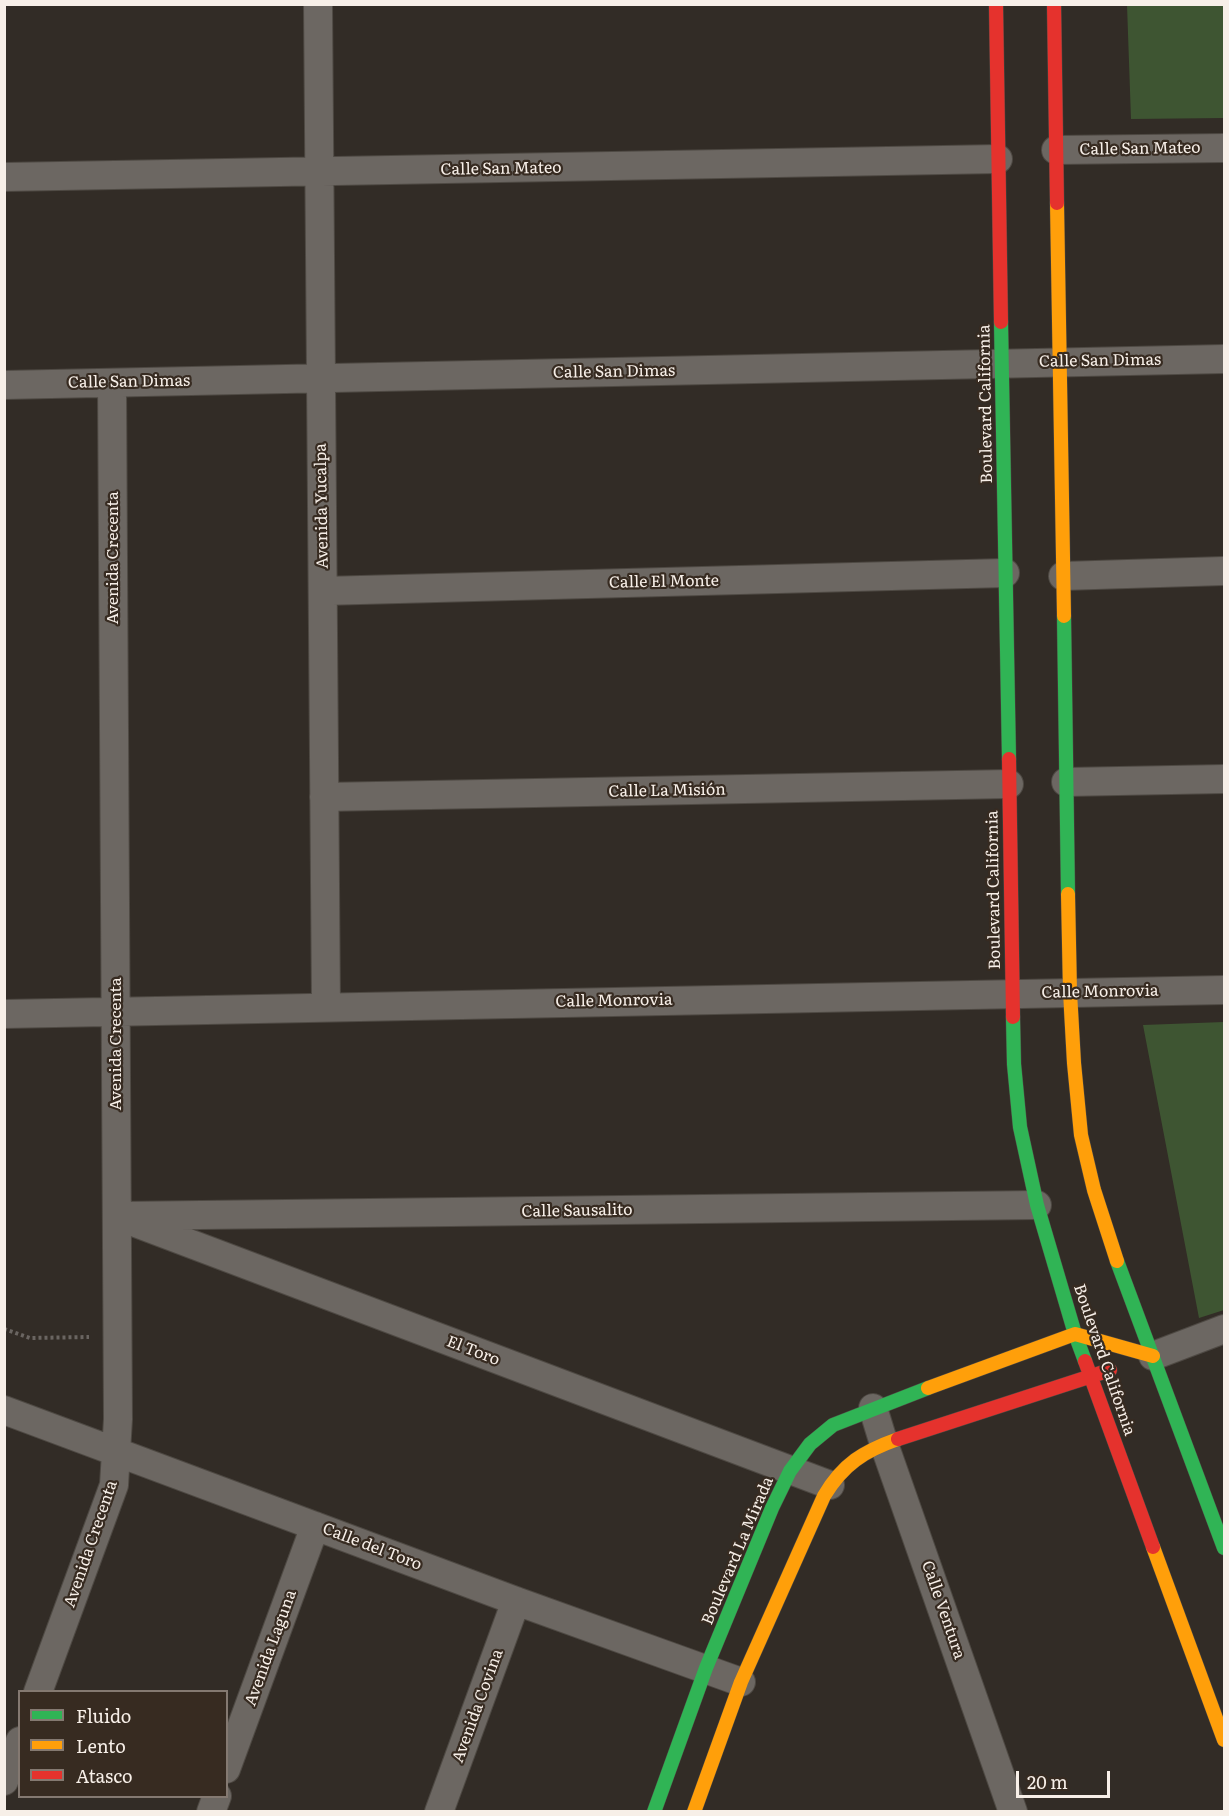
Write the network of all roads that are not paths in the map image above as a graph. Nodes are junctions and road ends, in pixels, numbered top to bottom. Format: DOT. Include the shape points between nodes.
graph roads {
  1 [pos="318,4"];
  2 [pos="996,4"];
  3 [pos="1054,4"];
  4 [pos="1224,148"];
  5 [pos="1056,150"];
  6 [pos="998,159"];
  7 [pos="319,172"];
  8 [pos="4,177"];
  9 [pos="1224,359"];
  10 [pos="1060,362"];
  11 [pos="1002,363"];
  12 [pos="321,378"];
  13 [pos="112,383"];
  14 [pos="4,385"];
  15 [pos="1224,571"];
  16 [pos="1005,573"];
  17 [pos="1063,576"];
  18 [pos="322,591"];
  19 [pos="1224,779"];
  20 [pos="1066,782"];
  21 [pos="1009,784"];
  22 [pos="324,797"];
  23 [pos="1224,990"];
  24 [pos="1070,992"];
  25 [pos="1012,994"];
  26 [pos="326,1007"];
  27 [pos="116,1011"];
  28 [pos="4,1014"];
  29 [pos="1036,1205"];
  30 [pos="117,1216"];
  31 [pos="1224,1329"];
  32 [pos="1075,1334"];
  33 [pos="1135,1362"];
  34 [pos="1090,1377"];
  35 [pos="873,1408"];
  36 [pos="4,1410"];
  37 [pos="884,1444"];
  38 [pos="117,1452"];
  39 [pos="790,1471"];
  40 [pos="830,1485"];
  41 [pos="315,1526"];
  42 [pos="1224,1548"];
  43 [pos="516,1601"];
  44 [pos="706,1668"];
  45 [pos="741,1682"];
  46 [pos="39,1690"];
  47 [pos="1224,1740"];
  48 [pos="18,1746"];
  49 [pos="228,1764"];
  50 [pos="4,1781"];
  51 [pos="217,1798"];
  52 [pos="211,1812"];
  53 [pos="439,1812"];
  54 [pos="654,1812"];
  55 [pos="694,1812"];
  56 [pos="1013,1812"];
  1 -- 7 [label="street, Avenida Yucalpa"];
  2 -- 6 [label="street, Boulevard California"];
  3 -- 5 [label="street"];
  4 -- 5 [label="street, Calle San Mateo"];
  5 -- 10 [label="street"];
  6 -- 7 [label="street, Calle San Mateo"];
  6 -- 11 [label="street, Boulevard California"];
  7 -- 8 [label="street, Calle San Mateo"];
  7 -- 12 [label="street, Avenida Yucalpa"];
  9 -- 10 [label="street, Calle San Dimas"];
  10 -- 11 [label="street, Calle San Dimas"];
  10 -- 17 [label="street"];
  11 -- 12 [label="street, Calle San Dimas"];
  11 -- 16 [label="street, Boulevard California"];
  12 -- 13 [label="street, Calle San Dimas"];
  12 -- 18 [label="street, Avenida Yucalpa"];
  13 -- 14 [label="street, Calle San Dimas"];
  13 -- 27 [label="street, Avenida Crecenta"];
  15 -- 17 [label="street"];
  16 -- 18 [label="street, Calle El Monte"];
  16 -- 21 [label="street, Boulevard California"];
  17 -- 20 [label="street"];
  18 -- 22 [label="street, Avenida Yucalpa"];
  19 -- 20 [label="street"];
  20 -- 24 [label="street"];
  21 -- 22 [label="street, Calle La Misión"];
  21 -- 25 [label="street, Boulevard California"];
  22 -- 26 [label="street, Avenida Yucalpa"];
  23 -- 24 [label="street, Calle Monrovia"];
  24 -- 25 [label="street, Calle Monrovia"];
  24 -- 33 [label="street" via="1081,1135 1114,1254"];
  25 -- 26 [label="street, Calle Monrovia"];
  25 -- 29 [label="street, Boulevard California" via="1020,1127"];
  26 -- 27 [label="street, Calle Monrovia"];
  27 -- 28 [label="street, Calle Monrovia"];
  27 -- 30 [label="street, Avenida Crecenta"];
  29 -- 30 [label="street, Calle Sausalito"];
  29 -- 32 [label="street, Boulevard California"];
  30 -- 38 [label="street, Avenida Crecenta"];
  30 -- 39 [label="street, El Toro"];
  31 -- 33 [label="street"];
  32 -- 33 [label="street"];
  32 -- 34 [label="street, Boulevard California"];
  32 -- 35 [label="street, Boulevard La Mirada"];
  33 -- 34 [label="street"];
  33 -- 42 [label="street"];
  34 -- 37 [label="street"];
  34 -- 47 [label="street, Boulevard California"];
  35 -- 37 [label="street, Calle Ventura"];
  35 -- 39 [label="street, Boulevard La Mirada" via="833,1425 810,1444"];
  36 -- 38 [label="street, Calle del Toro"];
  37 -- 40 [label="street" via="844,1467"];
  37 -- 56 [label="street, Calle Ventura"];
  38 -- 41 [label="street, Calle del Toro"];
  38 -- 46 [label="street, Avenida Crecenta" via="114,1485"];
  39 -- 40 [label="street, El Toro"];
  39 -- 44 [label="street, Boulevard La Mirada"];
  40 -- 45 [label="street"];
  41 -- 43 [label="street, Calle del Toro"];
  41 -- 49 [label="street, Avenida Laguna"];
  43 -- 44 [label="street, Calle del Toro"];
  43 -- 53 [label="street, Avenida Covina"];
  44 -- 45 [label="street, Calle del Toro"];
  44 -- 54 [label="street, Boulevard La Mirada"];
  45 -- 55 [label="street"];
  48 -- 50 [label="street"];
  51 -- 52 [label="street"];
}
